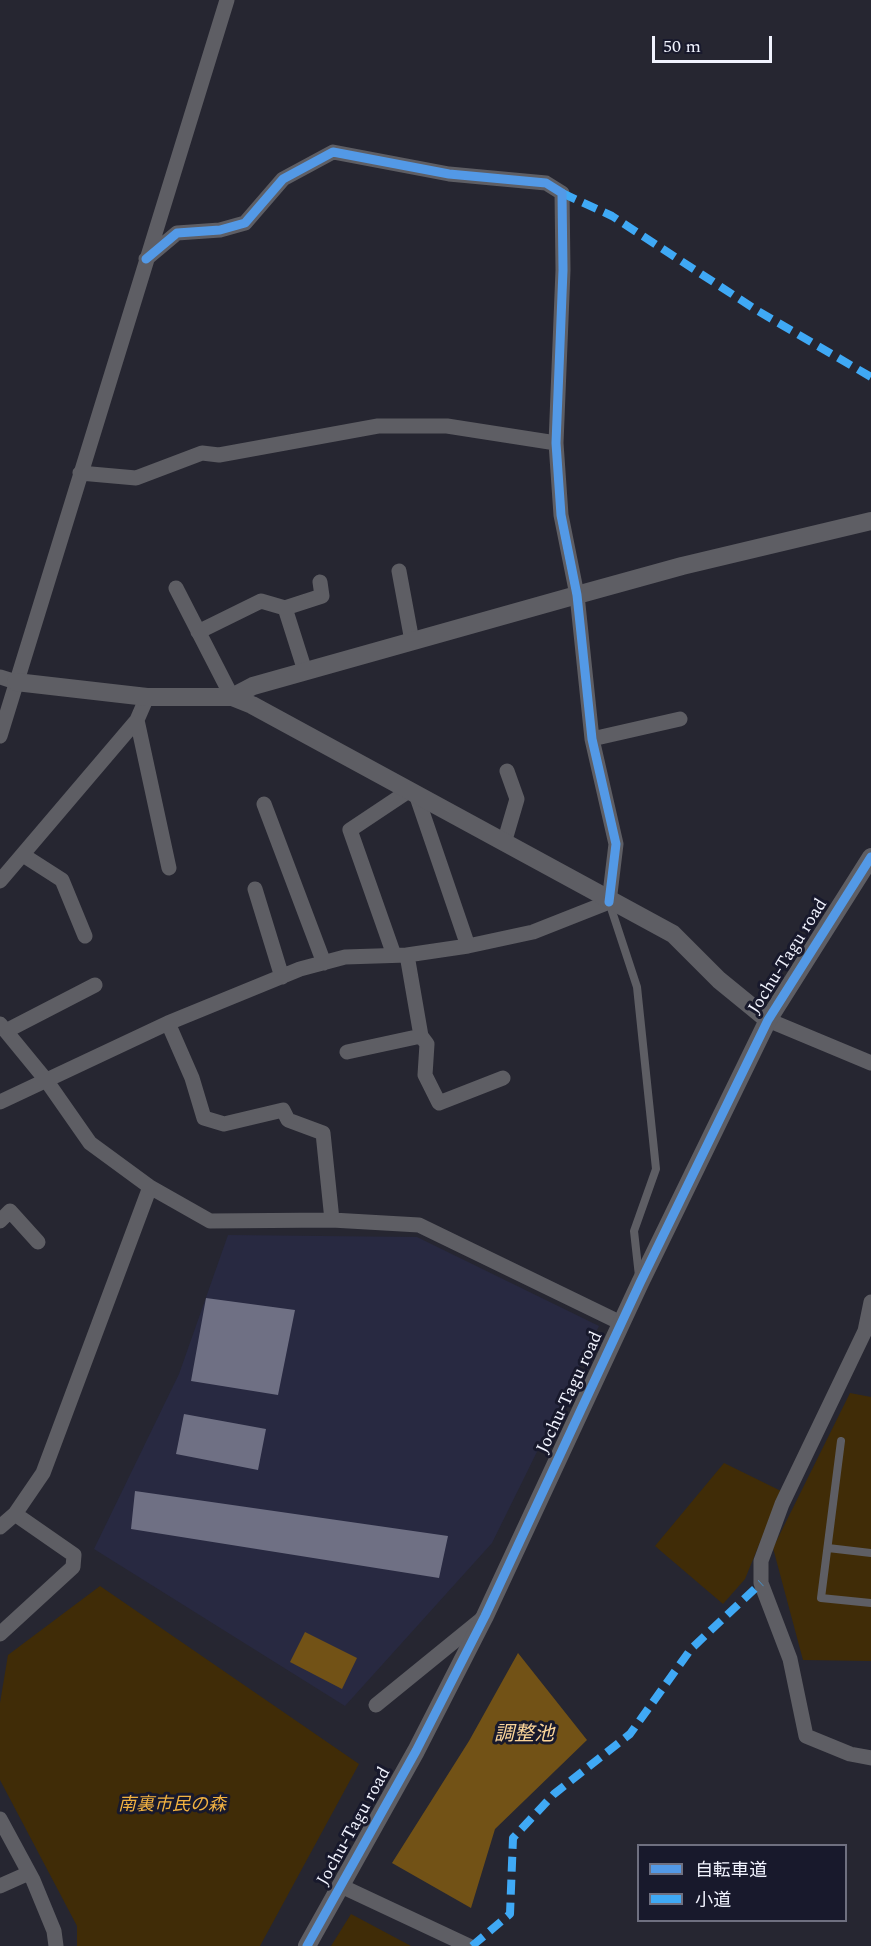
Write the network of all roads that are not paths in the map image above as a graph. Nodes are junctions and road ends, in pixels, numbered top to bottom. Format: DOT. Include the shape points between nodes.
graph roads {
  1 [pos="226,0"];
  2 [pos="146,259"];
  3 [pos="556,443"];
  4 [pos="80,473"];
  5 [pos="871,521"];
  6 [pos="399,571"];
  7 [pos="320,582"];
  8 [pos="176,588"];
  9 [pos="577,595"];
  10 [pos="285,608"];
  11 [pos="198,632"];
  12 [pos="412,641"];
  13 [pos="305,671"];
  14 [pos="8,679"];
  15 [pos="147,697"];
  16 [pos="232,697"];
  17 [pos="680,719"];
  18 [pos="137,720"];
  19 [pos="0,736"];
  20 [pos="592,739"];
  21 [pos="507,771"];
  22 [pos="413,792"];
  23 [pos="264,804"];
  24 [pos="504,843"];
  25 [pos="24,855"];
  26 [pos="871,857"];
  27 [pos="169,868"];
  28 [pos="0,881"];
  29 [pos="255,889"];
  30 [pos="609,902"];
  31 [pos="85,936"];
  32 [pos="468,946"];
  33 [pos="400,955"];
  34 [pos="324,963"];
  35 [pos="282,976"];
  36 [pos="95,985"];
  37 [pos="768,1020"];
  38 [pos="168,1023"];
  39 [pos="3,1027"];
  40 [pos="421,1036"];
  41 [pos="346,1052"];
  42 [pos="871,1063"];
  43 [pos="503,1078"];
  44 [pos="46,1080"];
  45 [pos="0,1101"];
  46 [pos="150,1187"];
  47 [pos="332,1220"];
  48 [pos="0,1221"];
  49 [pos="38,1242"];
  50 [pos="640,1283"];
  51 [pos="871,1302"];
  52 [pos="621,1323"];
  53 [pos="868,1332"];
  54 [pos="841,1441"];
  55 [pos="15,1514"];
  56 [pos="0,1527"];
  57 [pos="828,1548"];
  58 [pos="871,1553"];
  59 [pos="871,1603"];
  60 [pos="485,1616"];
  61 [pos="0,1634"];
  62 [pos="376,1705"];
  63 [pos="871,1758"];
  64 [pos="0,1820"];
  65 [pos="29,1873"];
  66 [pos="0,1886"];
  67 [pos="341,1886"];
  68 [pos="56,1946"];
  69 [pos="306,1946"];
  70 [pos="469,1946"];
  1 -- 2 [label="street"];
  2 -- 3 [label="street" via="177,233 220,230 244,223 283,179 333,152 449,174 546,183 562,193"];
  2 -- 4 [label="street"];
  3 -- 4 [label="street" via="447,426 378,426 219,455 202,453 136,478"];
  3 -- 9 [label="street" via="561,515"];
  4 -- 14 [label="street"];
  5 -- 9 [label="street"];
  6 -- 12 [label="street"];
  7 -- 10 [label="street" via="322,596"];
  8 -- 11 [label="street"];
  9 -- 12 [label="street"];
  9 -- 20 [label="street"];
  10 -- 11 [label="street" via="261,601"];
  10 -- 13 [label="street"];
  11 -- 16 [label="street"];
  12 -- 13 [label="street"];
  13 -- 16 [label="street" via="253,686"];
  14 -- 15 [label="street"];
  14 -- 19 [label="street"];
  15 -- 16 [label="street"];
  15 -- 18 [label="street"];
  16 -- 22 [label="street"];
  17 -- 20 [label="street"];
  18 -- 25 [label="street"];
  18 -- 27 [label="street"];
  20 -- 30 [label="street" via="616,844"];
  21 -- 24 [label="street" via="517,799"];
  22 -- 24 [label="street"];
  22 -- 32 [label="street"];
  22 -- 33 [label="street" via="350,830"];
  23 -- 34 [label="street"];
  24 -- 30 [label="street"];
  25 -- 28 [label="street"];
  25 -- 31 [label="street" via="62,880"];
  26 -- 37 [label="street, Jochu-Tagu road"];
  29 -- 35 [label="street"];
  30 -- 32 [label="street" via="533,932"];
  30 -- 37 [label="street" via="673,934 719,980"];
  30 -- 50 [label="lane" via="637,987 656,1169 634,1231"];
  32 -- 33 [label="street"];
  33 -- 34 [label="street" via="345,957"];
  33 -- 40 [label="street"];
  34 -- 35 [label="street"];
  35 -- 38 [label="street"];
  36 -- 39 [label="street"];
  37 -- 42 [label="street"];
  37 -- 50 [label="street, Jochu-Tagu road"];
  38 -- 44 [label="street"];
  38 -- 47 [label="street" via="204,1118 224,1124 283,1110 288,1120 323,1133"];
  39 -- 44 [label="street"];
  40 -- 41 [label="street"];
  40 -- 43 [label="street" via="427,1044 425,1075 439,1103"];
  44 -- 45 [label="street"];
  44 -- 46 [label="street" via="90,1143"];
  46 -- 47 [label="street" via="210,1221"];
  46 -- 55 [label="street" via="43,1473"];
  47 -- 52 [label="street" via="419,1225"];
  48 -- 49 [label="street" via="10,1211"];
  50 -- 52 [label="street, Jochu-Tagu road"];
  51 -- 53 [label="street"];
  52 -- 60 [label="street, Jochu-Tagu road"];
  53 -- 63 [label="street" via="782,1504 761,1562 761,1583 790,1659 806,1736"];
  54 -- 57 [label="lane"];
  55 -- 56 [label="street"];
  55 -- 61 [label="street" via="74,1555 73,1567"];
  57 -- 58 [label="lane"];
  57 -- 59 [label="lane" via="821,1598"];
  60 -- 62 [label="street"];
  60 -- 67 [label="street, Jochu-Tagu road"];
  64 -- 65 [label="street"];
  65 -- 66 [label="street"];
  65 -- 68 [label="street" via="54,1931"];
  67 -- 69 [label="street, Jochu-Tagu road"];
  67 -- 70 [label="street"];
}
